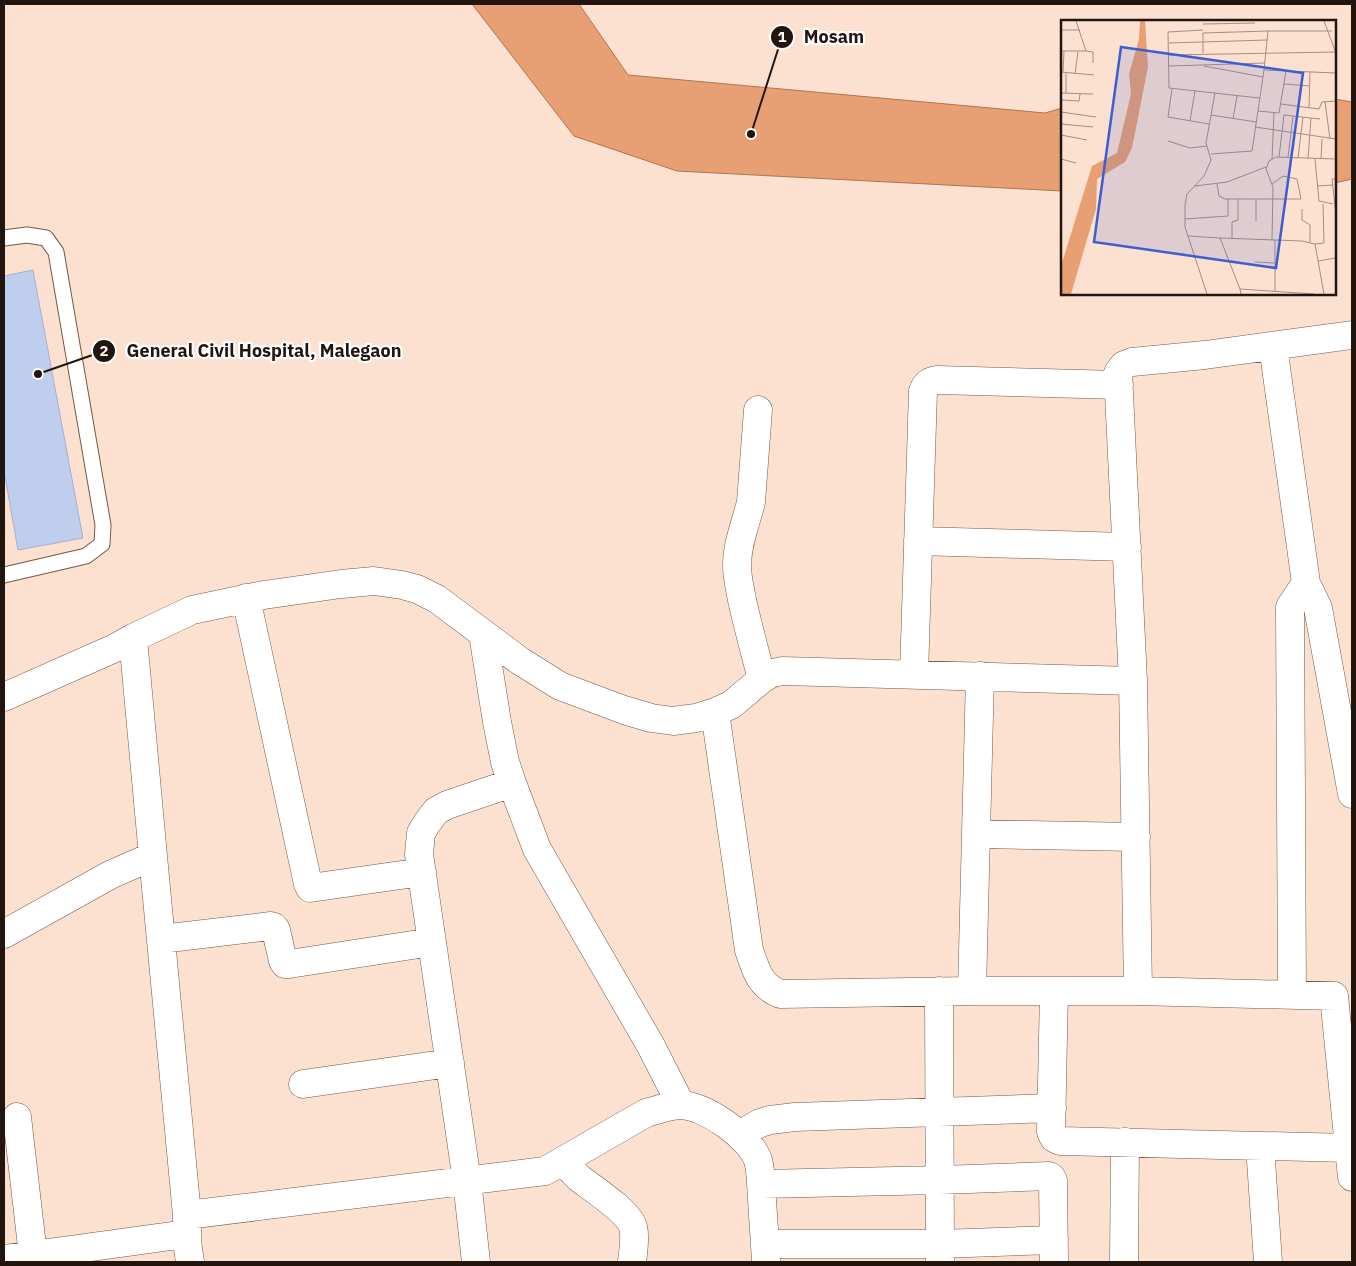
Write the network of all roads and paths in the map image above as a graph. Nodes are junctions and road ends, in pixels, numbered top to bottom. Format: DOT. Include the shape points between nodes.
graph roads {
  1 [pos="4,238"];
  2 [pos="1351,342"];
  3 [pos="1273,346"];
  4 [pos="1119,385"];
  5 [pos="758,410"];
  6 [pos="918,541"];
  7 [pos="1127,547"];
  8 [pos="4,575"];
  9 [pos="1306,584"];
  10 [pos="246,598"];
  11 [pos="483,634"];
  12 [pos="133,638"];
  13 [pos="914,674"];
  14 [pos="980,676"];
  15 [pos="762,679"];
  16 [pos="1133,681"];
  17 [pos="4,697"];
  18 [pos="715,712"];
  19 [pos="512,783"];
  20 [pos="1352,794"];
  21 [pos="976,834"];
  22 [pos="1136,837"];
  23 [pos="153,856"];
  24 [pos="422,872"];
  25 [pos="4,934"];
  26 [pos="161,939"];
  27 [pos="432,942"];
  28 [pos="939,991"];
  29 [pos="972,991"];
  30 [pos="1054,991"];
  31 [pos="1138,991"];
  32 [pos="1292,995"];
  33 [pos="1343,995"];
  34 [pos="450,1063"];
  35 [pos="302,1084"];
  36 [pos="681,1105"];
  37 [pos="1052,1108"];
  38 [pos="940,1111"];
  39 [pos="17,1117"];
  40 [pos="739,1135"];
  41 [pos="1125,1142"];
  42 [pos="1260,1146"];
  43 [pos="1349,1148"];
  44 [pos="564,1160"];
  45 [pos="1352,1177"];
  46 [pos="467,1180"];
  47 [pos="940,1180"];
  48 [pos="761,1184"];
  49 [pos="188,1239"];
  50 [pos="1054,1251"];
  51 [pos="766,1253"];
  52 [pos="940,1253"];
  53 [pos="33,1255"];
  54 [pos="4,1259"];
  55 [pos="476,1262"];
  56 [pos="632,1262"];
  57 [pos="1124,1262"];
  58 [pos="1268,1262"];
  1 -- 8 [label="lane" via="27,235 46,238 56,252 103,525 102,544 86,556"];
  2 -- 3 [label="street"];
  3 -- 4 [label="street" via="1132,362 1124,365 1118,373"];
  3 -- 9 [label="street"];
  4 -- 6 [label="street" via="931,381 923,391"];
  4 -- 7 [label="street"];
  5 -- 15 [label="street" via="750,502 737,567"];
  6 -- 7 [label="street"];
  6 -- 13 [label="street"];
  7 -- 16 [label="street"];
  9 -- 20 [label="street" via="1318,608"];
  9 -- 32 [label="street" via="1290,607"];
  10 -- 11 [label="street" via="374,581 402,585 437,599"];
  10 -- 12 [label="street" via="192,610"];
  10 -- 24 [label="street" via="310,888"];
  11 -- 18 [label="street" via="560,686 624,710 673,721"];
  11 -- 19 [label="street" via="497,722"];
  12 -- 17 [label="street"];
  12 -- 23 [label="street"];
  13 -- 14 [label="street"];
  13 -- 15 [label="street" via="783,671 772,672"];
  14 -- 16 [label="street"];
  14 -- 21 [label="street"];
  15 -- 18 [label="street" via="731,705"];
  16 -- 22 [label="street"];
  18 -- 28 [label="street" via="749,950 762,982 780,994"];
  19 -- 24 [label="street" via="436,811 421,833 419,854"];
  19 -- 36 [label="street" via="537,850 651,1046"];
  21 -- 22 [label="street"];
  21 -- 29 [label="street"];
  22 -- 31 [label="street"];
  23 -- 25 [label="street" via="110,875"];
  23 -- 26 [label="street"];
  24 -- 27 [label="street"];
  26 -- 27 [label="street" via="270,926 276,930 285,964"];
  26 -- 49 [label="street"];
  27 -- 34 [label="street"];
  28 -- 29 [label="street"];
  28 -- 38 [label="street"];
  29 -- 30 [label="street"];
  30 -- 31 [label="street"];
  30 -- 37 [label="street"];
  31 -- 32 [label="street"];
  32 -- 33 [label="street"];
  33 -- 43 [label="street"];
  34 -- 35 [label="street"];
  34 -- 46 [label="street"];
  36 -- 40 [label="street" via="720,1119"];
  36 -- 44 [label="street" via="646,1113"];
  37 -- 38 [label="street"];
  37 -- 41 [label="street" via="1051,1132 1060,1141"];
  38 -- 40 [label="street" via="781,1118 760,1123"];
  38 -- 47 [label="street"];
  39 -- 53 [label="street"];
  40 -- 48 [label="street" via="758,1159"];
  41 -- 42 [label="street"];
  41 -- 57 [label="street"];
  42 -- 43 [label="street"];
  42 -- 58 [label="street"];
  43 -- 45 [label="street"];
  44 -- 46 [label="street" via="545,1171"];
  44 -- 56 [label="street" via="578,1178 623,1212 633,1225"];
  46 -- 49 [label="street"];
  46 -- 55 [label="street"];
  47 -- 48 [label="street"];
  47 -- 50 [label="street" via="1049,1176 1053,1181"];
  47 -- 52 [label="street"];
  48 -- 51 [label="street"];
  49 -- 53 [label="street" via="186,1234"];
  50 -- 52 [label="street"];
  51 -- 52 [label="street"];
  53 -- 54 [label="street"];
}
